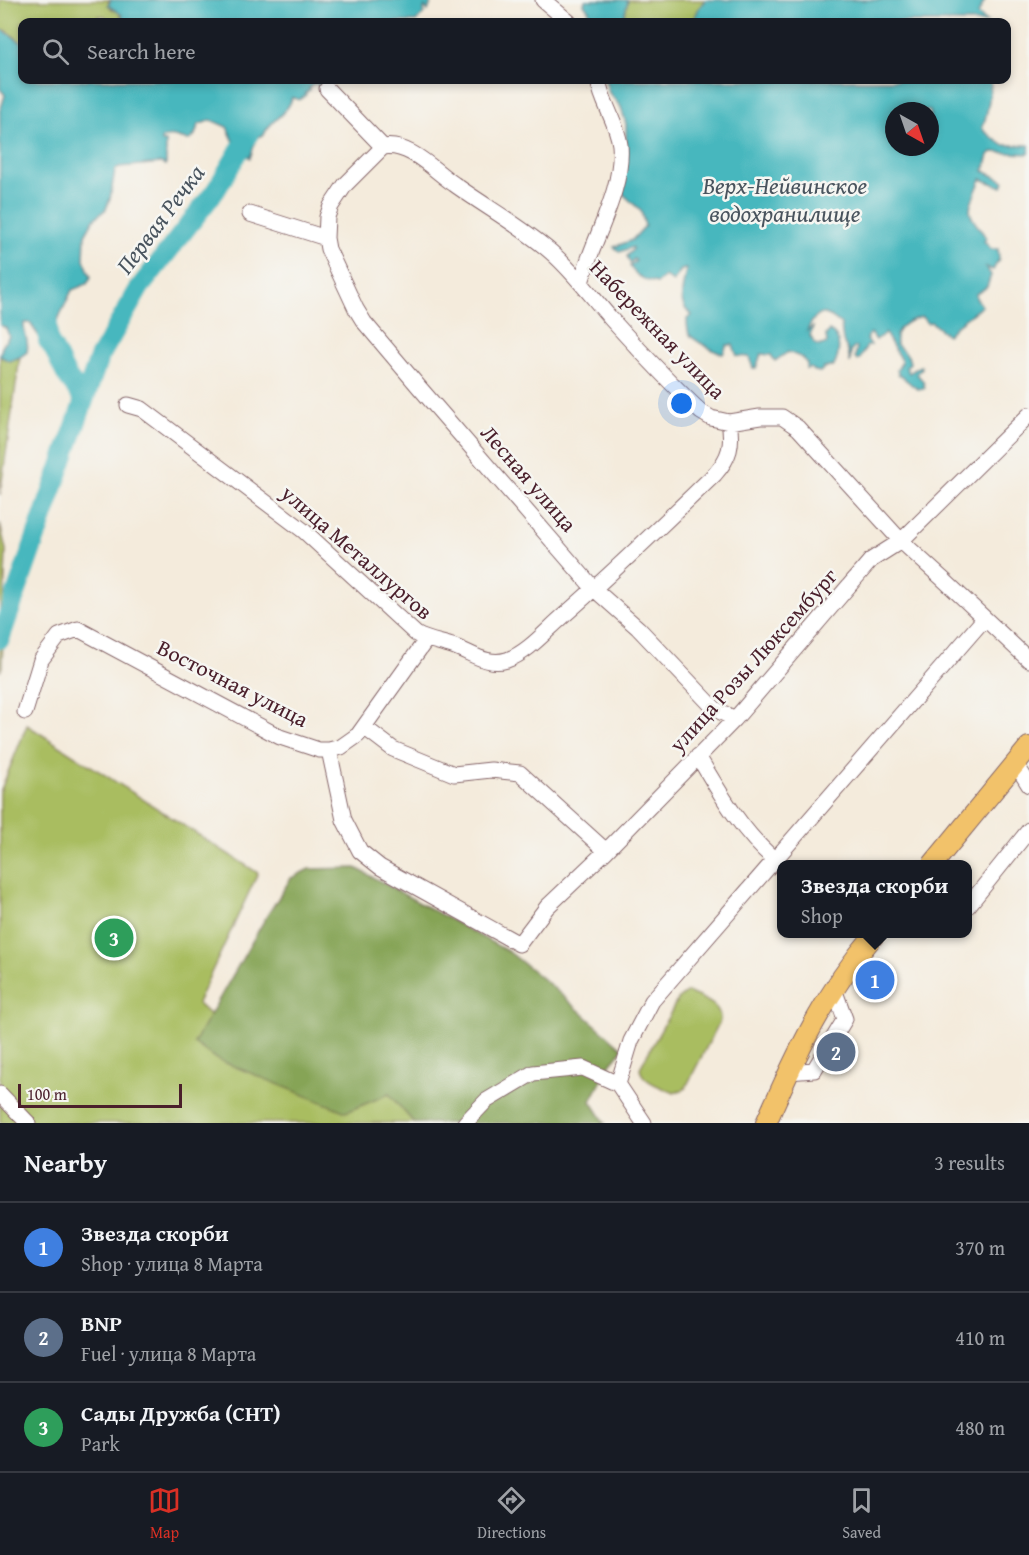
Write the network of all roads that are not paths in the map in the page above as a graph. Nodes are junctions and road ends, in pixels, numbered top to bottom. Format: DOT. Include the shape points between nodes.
graph roads {
  1 [pos="543,0"];
  2 [pos="564,18"];
  3 [pos="599,84"];
  4 [pos="327,89"];
  5 [pos="383,147"];
  6 [pos="250,214"];
  7 [pos="326,238"];
  8 [pos="582,283"];
  9 [pos="128,405"];
  10 [pos="1029,415"];
  11 [pos="729,422"];
  12 [pos="901,542"];
  13 [pos="594,589"];
  14 [pos="984,619"];
  15 [pos="426,640"];
  16 [pos="1029,660"];
  17 [pos="24,712"];
  18 [pos="735,719"];
  19 [pos="364,727"];
  20 [pos="1029,747"];
  21 [pos="329,750"];
  22 [pos="698,756"];
  23 [pos="1016,764"];
  24 [pos="1029,784"];
  25 [pos="1029,830"];
  26 [pos="606,851"];
  27 [pos="774,859"];
  28 [pos="936,860"];
  29 [pos="972,901"];
  30 [pos="871,938"];
  31 [pos="618,1084"];
  32 [pos="0,1094"];
  33 [pos="28,1123"];
  34 [pos="465,1123"];
  35 [pos="644,1123"];
  36 [pos="766,1123"];
  1 -- 2 [label="street"];
  3 -- 8 [label="street" via="618,135 620,160"];
  4 -- 5 [label="street"];
  5 -- 7 [label="street, Лесная улица" via="337,196 327,217"];
  5 -- 8 [label="street, Набережная улица" via="397,147 418,157 540,243"];
  6 -- 7 [label="street"];
  7 -- 13 [label="street, Лесная улица" via="333,261 364,322"];
  8 -- 11 [label="street, Набережная улица" via="691,402 711,418"];
  9 -- 15 [label="street, улица Металлургов" via="142,409 304,531 399,620"];
  10 -- 12 [label="street, улица Розы Люксембург"];
  11 -- 12 [label="street, Набережная улица" via="782,417 798,428"];
  11 -- 13 [label="street, улица Металлургов" via="731,447 723,465"];
  12 -- 14 [label="street, Набережная улица"];
  12 -- 18 [label="street, улица Розы Люксембург" via="871,560"];
  13 -- 15 [label="street, улица Металлургов" via="531,645 507,660 484,660"];
  13 -- 18 [label="street, Лесная улица" via="638,628 715,709"];
  14 -- 16 [label="street, Набережная улица"];
  14 -- 27 [label="street"];
  15 -- 19 [label="street, Восточная улица"];
  17 -- 21 [label="street, Восточная улица" via="41,660 59,636 78,629 280,737"];
  18 -- 22 [label="street, улица Розы Люксембург"];
  19 -- 21 [label="street, Восточная улица" via="350,741"];
  19 -- 26 [label="street" via="393,749 454,774 490,770 520,774"];
  20 -- 23 [label="main road"];
  21 -- 26 [label="street, улица Розы Люксембург" via="344,820 360,851 380,867 519,944 547,907"];
  22 -- 26 [label="street, улица Розы Люксембург"];
  22 -- 27 [label="street" via="756,844"];
  23 -- 24 [label="street"];
  23 -- 28 [label="main road"];
  25 -- 29 [label="street"];
  27 -- 31 [label="street" via="652,1001 631,1041"];
  30 -- 36 [label="main road" via="814,1020"];
  31 -- 34 [label="street" via="583,1068 533,1073 486,1101"];
  31 -- 35 [label="street"];
  32 -- 33 [label="street"];
}
